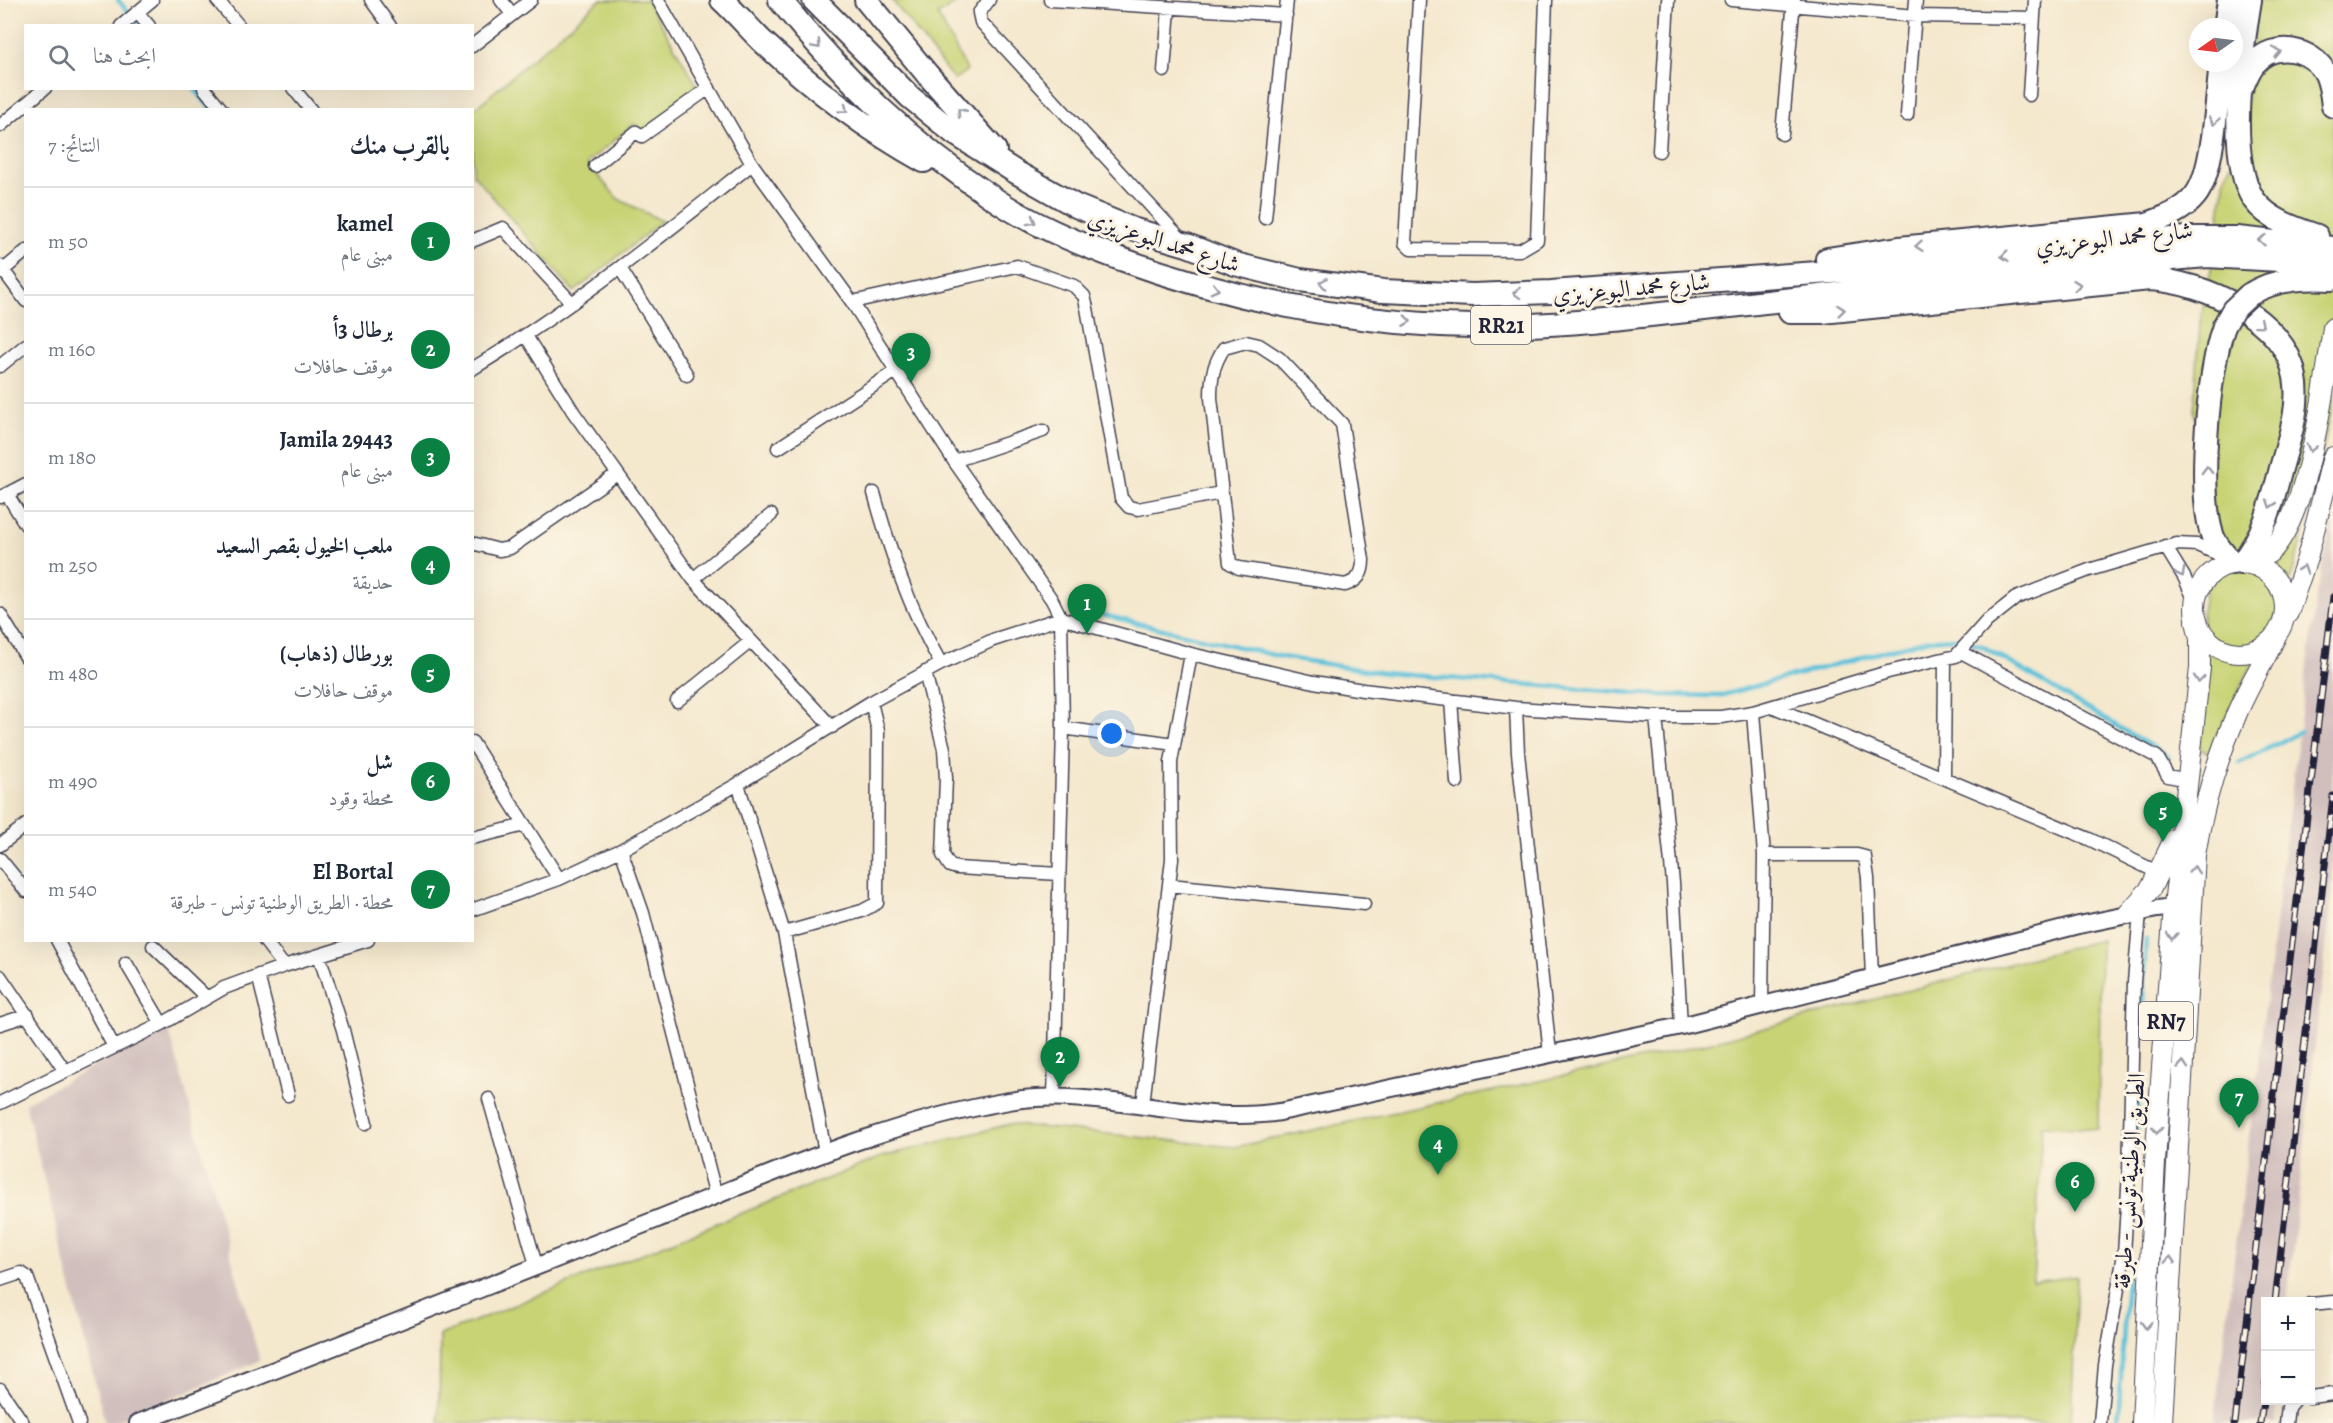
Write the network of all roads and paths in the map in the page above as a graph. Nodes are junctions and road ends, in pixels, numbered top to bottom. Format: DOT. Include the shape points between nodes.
graph roads {
  1 [pos="152,0"];
  2 [pos="218,0"];
  3 [pos="371,0"];
  4 [pos="501,0"];
  5 [pos="531,0"];
  6 [pos="658,0"];
  7 [pos="722,0"];
  8 [pos="780,0"];
  9 [pos="814,0"];
  10 [pos="866,0"];
  11 [pos="989,0"];
  12 [pos="1050,0"];
  13 [pos="1287,0"];
  14 [pos="1419,0"];
  15 [pos="1546,0"];
  16 [pos="1668,0"];
  17 [pos="1731,0"];
  18 [pos="1916,0"];
  19 [pos="2035,0"];
  20 [pos="2229,0"];
  21 [pos="2250,0"];
  22 [pos="1794,2"];
  23 [pos="1169,9"];
  24 [pos="137,12"];
  25 [pos="512,14"];
  26 [pos="1286,15"];
  27 [pos="1916,16"];
  28 [pos="2034,18"];
  29 [pos="2226,18"];
  30 [pos="123,24"];
  31 [pos="147,24"];
  32 [pos="237,24"];
  33 [pos="389,24"];
  34 [pos="474,44"];
  35 [pos="1164,71"];
  36 [pos="2220,72"];
  37 [pos="709,88"];
  38 [pos="43,90"];
  39 [pos="206,90"];
  40 [pos="295,90"];
  41 [pos="2240,92"];
  42 [pos="2029,95"];
  43 [pos="2333,106"];
  44 [pos="220,108"];
  45 [pos="309,108"];
  46 [pos="1907,115"];
  47 [pos="0,126"];
  48 [pos="1782,134"];
  49 [pos="1659,151"];
  50 [pos="752,164"];
  51 [pos="595,166"];
  52 [pos="1014,171"];
  53 [pos="995,200"];
  54 [pos="1265,218"];
  55 [pos="474,240"];
  56 [pos="1187,245"];
  57 [pos="24,253"];
  58 [pos="2325,257"];
  59 [pos="620,268"];
  60 [pos="1,270"];
  61 [pos="1673,282"];
  62 [pos="24,299"];
  63 [pos="852,302"];
  64 [pos="572,303"];
  65 [pos="1678,311"];
  66 [pos="2333,328"];
  67 [pos="526,336"];
  68 [pos="24,347"];
  69 [pos="475,364"];
  70 [pos="0,366"];
  71 [pos="896,371"];
  72 [pos="687,375"];
  73 [pos="1043,431"];
  74 [pos="778,448"];
  75 [pos="2333,457"];
  76 [pos="954,461"];
  77 [pos="617,474"];
  78 [pos="24,485"];
  79 [pos="874,493"];
  80 [pos="1221,493"];
  81 [pos="4,496"];
  82 [pos="771,515"];
  83 [pos="24,522"];
  84 [pos="474,544"];
  85 [pos="2165,546"];
  86 [pos="2238,564"];
  87 [pos="693,579"];
  88 [pos="2194,601"];
  89 [pos="0,614"];
  90 [pos="1061,618"];
  91 [pos="2196,621"];
  92 [pos="2279,631"];
  93 [pos="751,641"];
  94 [pos="1962,651"];
  95 [pos="24,654"];
  96 [pos="1191,654"];
  97 [pos="1945,659"];
  98 [pos="941,663"];
  99 [pos="926,672"];
  100 [pos="1451,700"];
  101 [pos="676,701"];
  102 [pos="871,702"];
  103 [pos="1774,707"];
  104 [pos="1516,708"];
  105 [pos="1753,712"];
  106 [pos="1656,717"];
  107 [pos="832,727"];
  108 [pos="1063,728"];
  109 [pos="1174,744"];
  110 [pos="474,745"];
  111 [pos="1944,777"];
  112 [pos="2187,780"];
  113 [pos="1457,782"];
  114 [pos="738,784"];
  115 [pos="2182,823"];
  116 [pos="525,825"];
  117 [pos="24,827"];
  118 [pos="474,838"];
  119 [pos="0,845"];
  120 [pos="621,850"];
  121 [pos="1764,855"];
  122 [pos="0,859"];
  123 [pos="2159,873"];
  124 [pos="1059,874"];
  125 [pos="559,879"];
  126 [pos="1168,885"];
  127 [pos="24,889"];
  128 [pos="1364,904"];
  129 [pos="2182,906"];
  130 [pos="474,909"];
  131 [pos="2134,913"];
  132 [pos="784,933"];
  133 [pos="58,942"];
  134 [pos="266,942"];
  135 [pos="362,942"];
  136 [pos="153,946"];
  137 [pos="320,955"];
  138 [pos="126,963"];
  139 [pos="284,966"];
  140 [pos="258,975"];
  141 [pos="0,976"];
  142 [pos="1872,978"];
  143 [pos="206,997"];
  144 [pos="1762,1005"];
  145 [pos="28,1015"];
  146 [pos="0,1023"];
  147 [pos="162,1024"];
  148 [pos="1681,1026"];
  149 [pos="114,1047"];
  150 [pos="1550,1054"];
  151 [pos="65,1071"];
  152 [pos="288,1095"];
  153 [pos="1054,1098"];
  154 [pos="489,1099"];
  155 [pos="0,1103"];
  156 [pos="1143,1104"];
  157 [pos="366,1123"];
  158 [pos="825,1152"];
  159 [pos="716,1196"];
  160 [pos="537,1265"];
  161 [pos="0,1280"];
  162 [pos="2333,1302"];
  163 [pos="2315,1304"];
  164 [pos="0,1389"];
  165 [pos="2333,1394"];
  166 [pos="2315,1396"];
  167 [pos="2290,1405"];
  168 [pos="23,1423"];
  169 [pos="79,1423"];
  170 [pos="138,1423"];
  171 [pos="2100,1423"];
  172 [pos="2142,1423"];
  173 [pos="2162,1423"];
  174 [pos="2286,1423"];
  1 -- 24 [label="street"];
  2 -- 32 [label="street"];
  3 -- 33 [label="street"];
  4 -- 25 [label="street"];
  5 -- 25 [label="street"];
  6 -- 37 [label="street"];
  7 -- 53 [label="highway, one-way" via="785,61 865,124"];
  8 -- 53 [label="highway, شارع محمد البوعزيزي / RR21, one-way" via="868,99"];
  9 -- 52 [label="highway, شارع محمد البوعزيزي / RR21" via="910,97 954,133"];
  52 -- 10 [label="highway, one-way"];
  11 -- 56 [label="street" via="978,13 981,22"];
  12 -- 23 [label="street"];
  13 -- 26 [label="street"];
  14 -- 15 [label="street" via="1405,243 1411,249 1508,250 1525,248 1537,240"];
  16 -- 49 [label="street"];
  17 -- 22 [label="street"];
  18 -- 27 [label="street"];
  19 -- 28 [label="street"];
  20 -- 29 [label="highway"];
  21 -- 41 [label="highway"];
  22 -- 27 [label="street"];
  22 -- 48 [label="street"];
  23 -- 26 [label="street"];
  23 -- 35 [label="street"];
  24 -- 30 [label="street"];
  24 -- 31 [label="street"];
  25 -- 34 [label="street"];
  26 -- 54 [label="street"];
  27 -- 28 [label="street"];
  27 -- 46 [label="street"];
  28 -- 42 [label="street"];
  36 -- 61 [label="highway, one-way" via="2204,177 2196,195 2167,217 2147,224 1899,248"];
  37 -- 50 [label="street"];
  37 -- 51 [label="street" via="642,136 636,132"];
  38 -- 47 [label="street"];
  39 -- 44 [label="street"];
  40 -- 45 [label="street"];
  41 -- 43 [label="highway, one-way" via="2254,63 2282,49 2300,51 2326,74"];
  41 -- 58 [label="highway" via="2245,183 2256,202"];
  50 -- 59 [label="street"];
  50 -- 63 [label="street"];
  52 -- 56 [label="highway, شارع محمد البوعزيزي / RR21" via="1076,206 1131,229"];
  53 -- 65 [label="highway, شارع محمد البوعزيزي / RR21, one-way" via="1043,226 1137,265 1284,305 1474,326"];
  55 -- 64 [label="street" via="503,228"];
  61 -- 56 [label="highway, شارع محمد البوعزيزي / RR21, one-way" via="1473,295 1383,291 1300,280 1235,264"];
  57 -- 60 [label="street"];
  58 -- 61 [label="highway, شارع محمد البوعزيزي / RR21, one-way" via="2236,238 2188,238 1902,267"];
  58 -- 65 [label="highway, شارع محمد البوعزيزي / RR21" via="2207,256"];
  86 -- 58 [label="highway, one-way, bridge" via="2214,538 2208,502 2208,405 2212,369 2224,326 2233,310 2249,295"];
  59 -- 64 [label="street"];
  59 -- 72 [label="street"];
  60 -- 62 [label="street"];
  63 -- 71 [label="street"];
  63 -- 80 [label="street" via="1017,266 1074,286 1084,296 1087,308 1125,504 1138,509"];
  64 -- 67 [label="street"];
  65 -- 86 [label="highway, one-way" via="1822,312 2127,280 2169,280 2215,294 2273,334 2289,357 2295,377 2292,428 2276,487 2264,525"];
  66 -- 86 [label="main road, one-way" via="2313,442 2289,523 2274,549"];
  67 -- 69 [label="street"];
  67 -- 77 [label="street"];
  68 -- 70 [label="street"];
  71 -- 74 [label="street"];
  71 -- 76 [label="street"];
  73 -- 76 [label="street"];
  92 -- 75 [label="main road, الطريق الوطنية تونس - طبرقة / RN7, one-way" via="2307,558"];
  76 -- 90 [label="street"];
  77 -- 84 [label="street" via="510,548 500,550"];
  77 -- 87 [label="street"];
  78 -- 81 [label="street"];
  79 -- 98 [label="street" via="896,571"];
  80 -- 80 [label="street" via="1228,558 1233,567 1345,585 1360,575 1363,560 1342,423 1279,358 1246,342 1224,348 1212,366 1210,398"];
  81 -- 83 [label="street"];
  82 -- 87 [label="street"];
  85 -- 86 [label="street" via="2197,545"];
  85 -- 88 [label="street, one-way"];
  85 -- 94 [label="street" via="2031,590 2002,607"];
  86 -- 88 [label="main road" via="2207,577"];
  86 -- 92 [label="main road, RN7" via="2273,577 2281,587 2285,602"];
  87 -- 93 [label="street"];
  88 -- 91 [label="main road, RN7"];
  89 -- 95 [label="street"];
  90 -- 96 [label="street"];
  90 -- 98 [label="street" via="993,640"];
  90 -- 108 [label="street"];
  91 -- 92 [label="main road" via="2209,642 2228,652 2246,654 2261,649"];
  91 -- 112 [label="main road, الطريق الوطنية تونس - طبرقة / RN7, one-way" via="2200,668"];
  129 -- 92 [label="main road, الطريق الوطنية تونس - طبرقة / RN7, one-way" via="2202,811 2217,762 2238,710"];
  93 -- 101 [label="street"];
  93 -- 107 [label="street"];
  94 -- 97 [label="street"];
  94 -- 112 [label="street" via="2157,757 2168,776"];
  96 -- 100 [label="street" via="1314,682"];
  96 -- 109 [label="street"];
  97 -- 103 [label="street"];
  97 -- 111 [label="street"];
  98 -- 99 [label="street"];
  99 -- 102 [label="street"];
  99 -- 124 [label="street" via="944,749 946,862 957,868"];
  100 -- 104 [label="street"];
  100 -- 113 [label="street"];
  102 -- 107 [label="street"];
  102 -- 132 [label="street" via="878,731 878,903"];
  103 -- 105 [label="street"];
  103 -- 111 [label="street"];
  104 -- 106 [label="street"];
  104 -- 150 [label="street"];
  105 -- 106 [label="street" via="1721,717"];
  105 -- 121 [label="street"];
  106 -- 148 [label="street" via="1673,883"];
  107 -- 114 [label="street"];
  108 -- 109 [label="street"];
  108 -- 124 [label="street"];
  109 -- 126 [label="street"];
  110 -- 116 [label="street"];
  111 -- 123 [label="street"];
  112 -- 115 [label="main road, الطريق الوطنية تونس - طبرقة / RN7"];
  114 -- 120 [label="street"];
  114 -- 132 [label="street"];
  115 -- 123 [label="main road"];
  115 -- 129 [label="main road, الطريق الوطنية تونس - طبرقة / RN7"];
  116 -- 118 [label="street"];
  116 -- 125 [label="street"];
  117 -- 119 [label="street"];
  120 -- 125 [label="street"];
  120 -- 159 [label="street" via="646,924"];
  121 -- 142 [label="street" via="1865,857"];
  121 -- 144 [label="street"];
  122 -- 127 [label="street"];
  123 -- 131 [label="main road"];
  124 -- 153 [label="street"];
  125 -- 130 [label="street"];
  126 -- 128 [label="street"];
  126 -- 156 [label="street"];
  129 -- 131 [label="street"];
  129 -- 172 [label="main road, الطريق الوطنية تونس - طبرقة / RN7, one-way" via="2155,1162"];
  173 -- 129 [label="main road, الطريق الوطنية تونس - طبرقة / RN7, one-way"];
  131 -- 142 [label="street"];
  131 -- 171 [label="street" via="2124,1254 2105,1365"];
  132 -- 158 [label="street"];
  133 -- 149 [label="street"];
  134 -- 139 [label="street"];
  135 -- 137 [label="street"];
  136 -- 143 [label="street"];
  137 -- 139 [label="street"];
  137 -- 157 [label="street"];
  138 -- 147 [label="street"];
  139 -- 140 [label="street"];
  140 -- 143 [label="street"];
  140 -- 152 [label="street"];
  141 -- 145 [label="street"];
  142 -- 144 [label="street"];
  143 -- 147 [label="street"];
  144 -- 148 [label="street"];
  145 -- 146 [label="street"];
  145 -- 151 [label="street"];
  147 -- 149 [label="street"];
  148 -- 150 [label="street"];
  149 -- 151 [label="street"];
  150 -- 156 [label="street" via="1258,1116"];
  151 -- 155 [label="street"];
  153 -- 156 [label="street"];
  153 -- 158 [label="street" via="993,1104"];
  154 -- 160 [label="street"];
  158 -- 159 [label="street"];
  159 -- 160 [label="street"];
  160 -- 170 [label="street"];
  161 -- 169 [label="street" via="15,1274 27,1277"];
  162 -- 163 [label="street"];
  164 -- 168 [label="street"];
  165 -- 166 [label="street"];
  167 -- 174 [label="street"];
}
